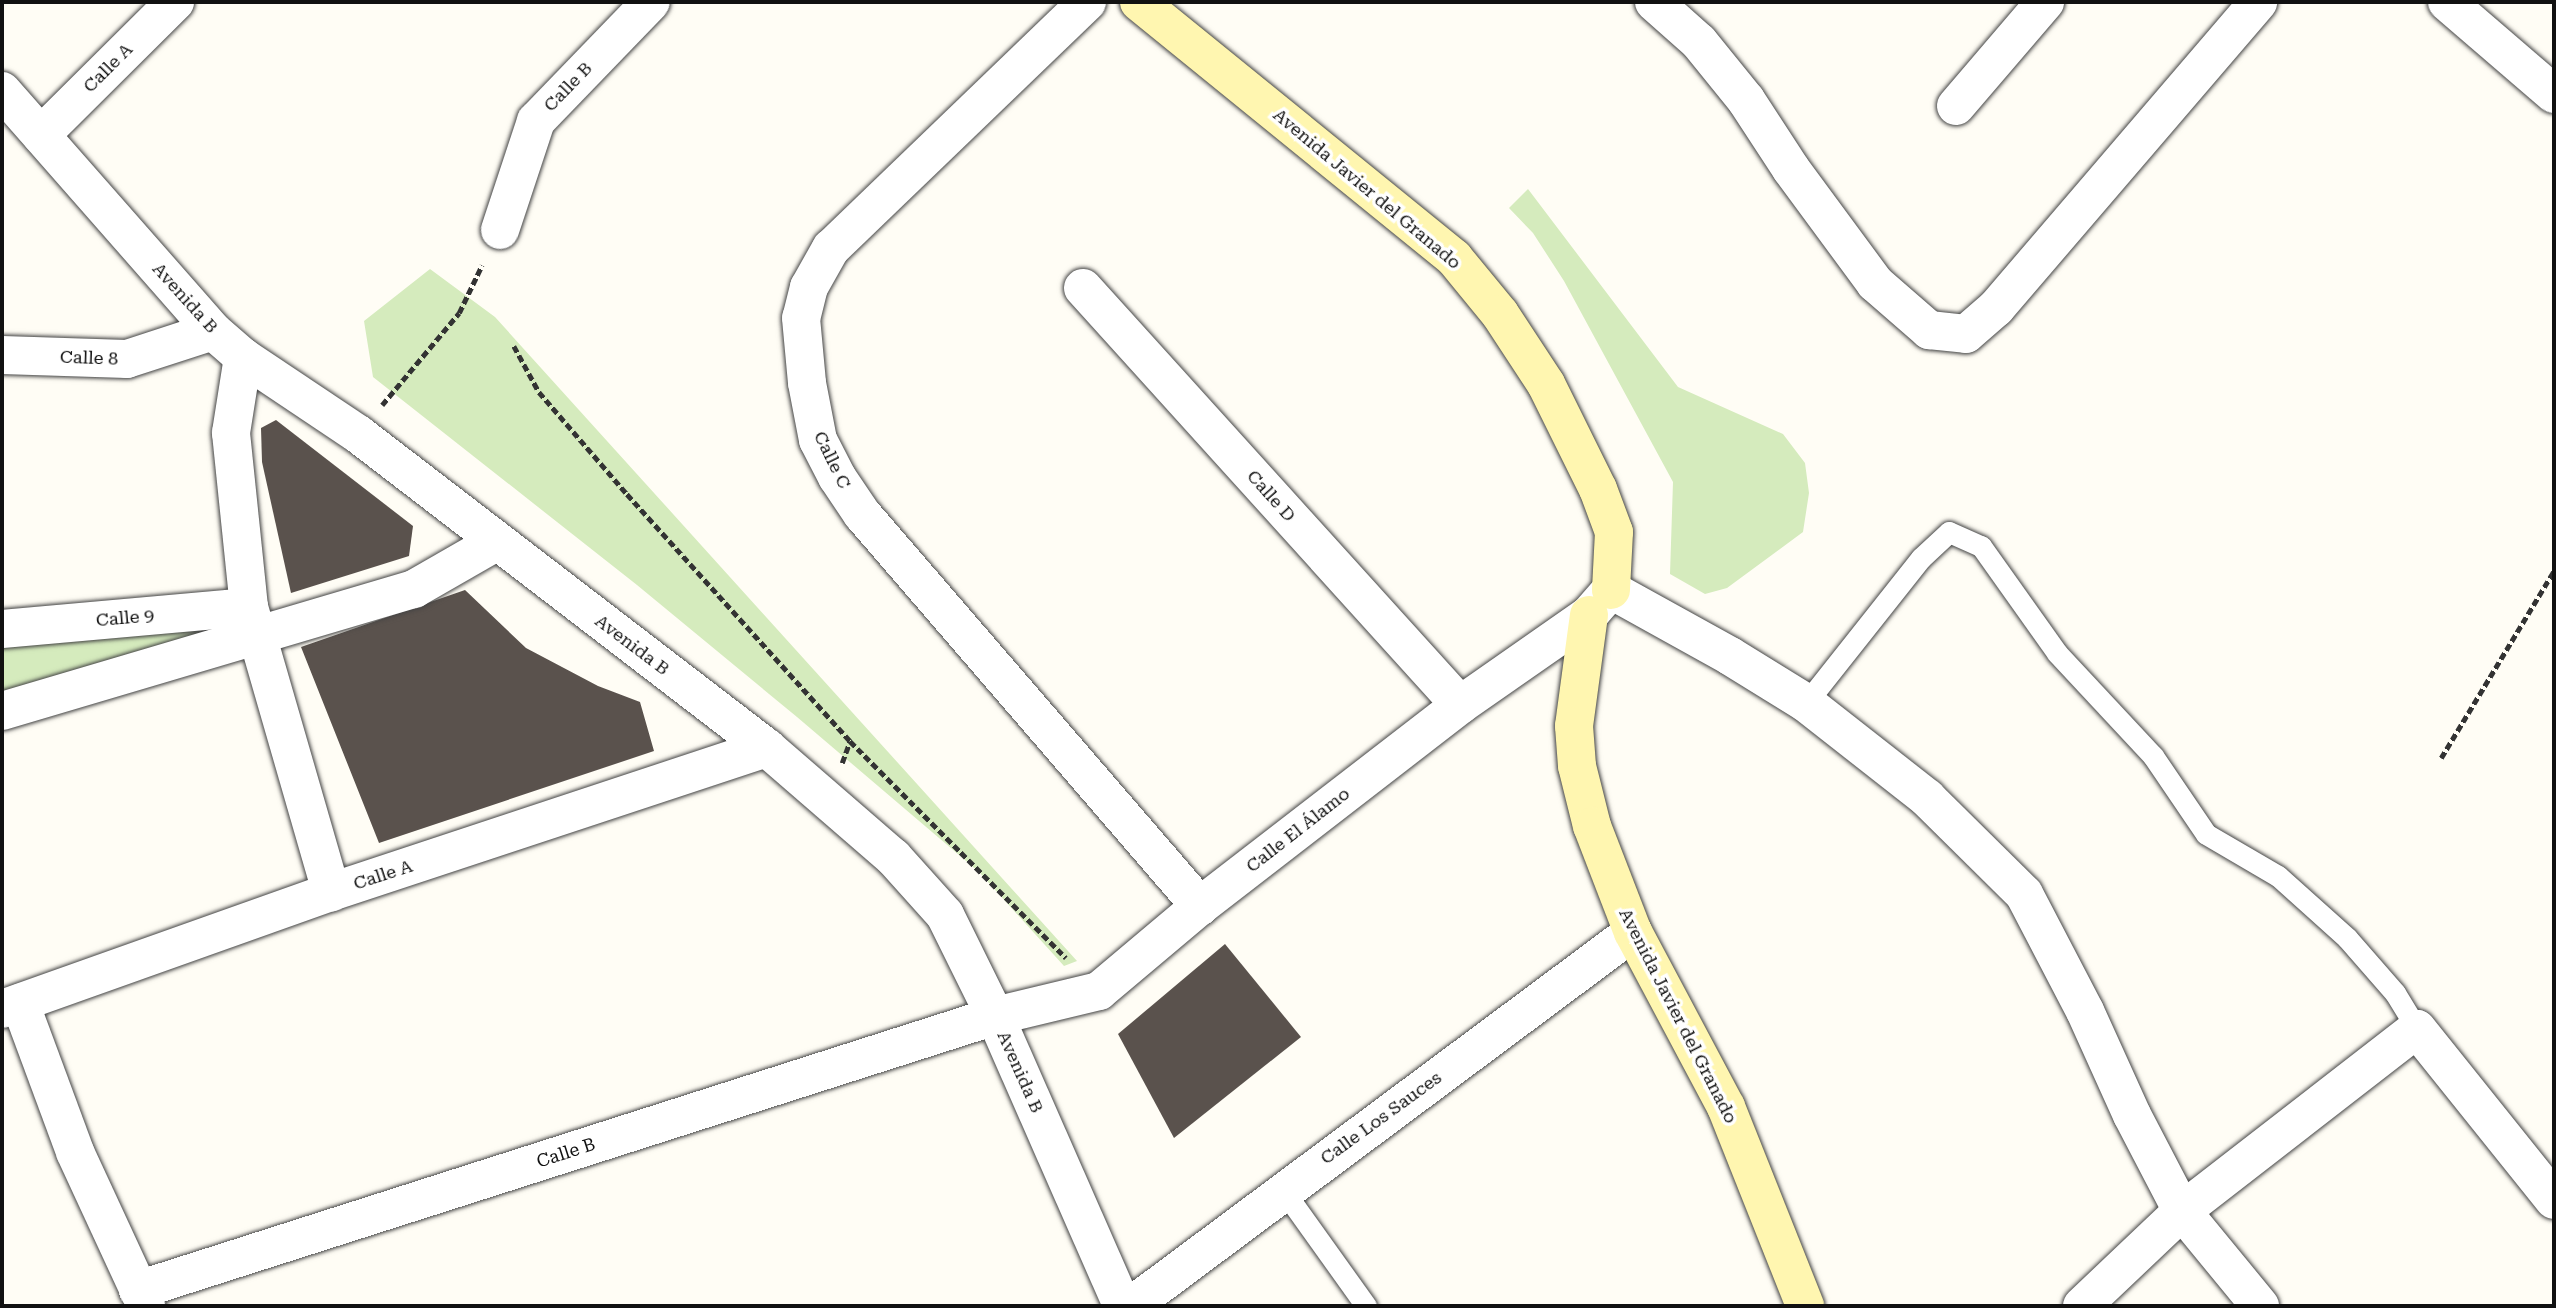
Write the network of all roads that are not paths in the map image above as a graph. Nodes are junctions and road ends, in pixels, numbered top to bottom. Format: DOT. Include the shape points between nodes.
graph roads {
  1 [pos="175,2"];
  2 [pos="651,2"];
  3 [pos="1087,2"];
  4 [pos="1139,2"];
  5 [pos="1654,2"];
  6 [pos="2045,2"];
  7 [pos="2258,2"];
  8 [pos="2447,2"];
  9 [pos="2,91"];
  10 [pos="2554,94"];
  11 [pos="1956,106"];
  12 [pos="41,135"];
  13 [pos="500,230"];
  14 [pos="1083,288"];
  15 [pos="213,331"];
  16 [pos="2,355"];
  17 [pos="243,357"];
  18 [pos="496,542"];
  19 [pos="1600,602"];
  20 [pos="253,622"];
  21 [pos="2,629"];
  22 [pos="1806,703"];
  23 [pos="1460,705"];
  24 [pos="2,711"];
  25 [pos="767,748"];
  26 [pos="331,892"];
  27 [pos="1200,906"];
  28 [pos="1633,932"];
  29 [pos="11,1006"];
  30 [pos="995,1016"];
  31 [pos="2417,1029"];
  32 [pos="1283,1190"];
  33 [pos="2554,1200"];
  34 [pos="2182,1212"];
  35 [pos="142,1298"];
  36 [pos="1122,1306"];
  37 [pos="1131,1306"];
  38 [pos="1366,1306"];
  39 [pos="1805,1306"];
  40 [pos="2082,1306"];
  41 [pos="2260,1306"];
  1 -- 12 [label="street, Calle A"];
  2 -- 13 [label="street, Calle B" via="536,121"];
  3 -- 27 [label="street, Calle C" via="831,248 809,287 802,318 807,383 817,439 862,514"];
  4 -- 19 [label="street, Avenida Javier del Granado" via="1454,258 1500,314 1546,384 1614,531"];
  5 -- 7 [label="street" via="1699,42 1746,100 1875,283 1928,330 1966,334 1996,308"];
  6 -- 11 [label="street"];
  8 -- 10 [label="street"];
  9 -- 12 [label="street, Avenida B"];
  12 -- 15 [label="street, Avenida B"];
  14 -- 23 [label="street, Calle D"];
  15 -- 16 [label="street, Calle 8" via="127,359"];
  15 -- 17 [label="street, Avenida B"];
  17 -- 18 [label="street, Avenida B" via="358,434"];
  17 -- 20 [label="street" via="231,433"];
  18 -- 20 [label="street" via="414,589"];
  18 -- 25 [label="street, Avenida B"];
  19 -- 22 [label="street"];
  19 -- 23 [label="street, Calle El Álamo"];
  19 -- 28 [label="street, Avenida Javier del Granado" via="1574,726 1577,766 1592,826"];
  20 -- 21 [label="street, Calle 9"];
  20 -- 24 [label="street"];
  20 -- 26 [label="street"];
  22 -- 31 [label="lane" via="1921,558 1949,532 1981,545 2057,653 2153,756 2206,834 2278,876 2347,939 2395,993"];
  22 -- 34 [label="street" via="1927,798 2024,894"];
  23 -- 27 [label="street, Calle El Álamo"];
  25 -- 26 [label="street, Calle A"];
  25 -- 30 [label="street, Avenida B" via="892,857 945,915"];
  26 -- 29 [label="street, Calle A"];
  27 -- 30 [label="street, Calle El Álamo" via="1099,991"];
  28 -- 32 [label="street, Calle Los Sauces"];
  28 -- 39 [label="street, Avenida Javier del Granado" via="1726,1107"];
  29 -- 35 [label="street"];
  30 -- 35 [label="street, Calle B"];
  30 -- 36 [label="street, Avenida B"];
  31 -- 33 [label="street"];
  31 -- 34 [label="street"];
  32 -- 37 [label="street, Calle Los Sauces"];
  32 -- 38 [label="lane"];
  34 -- 40 [label="street"];
  34 -- 41 [label="street"];
}
